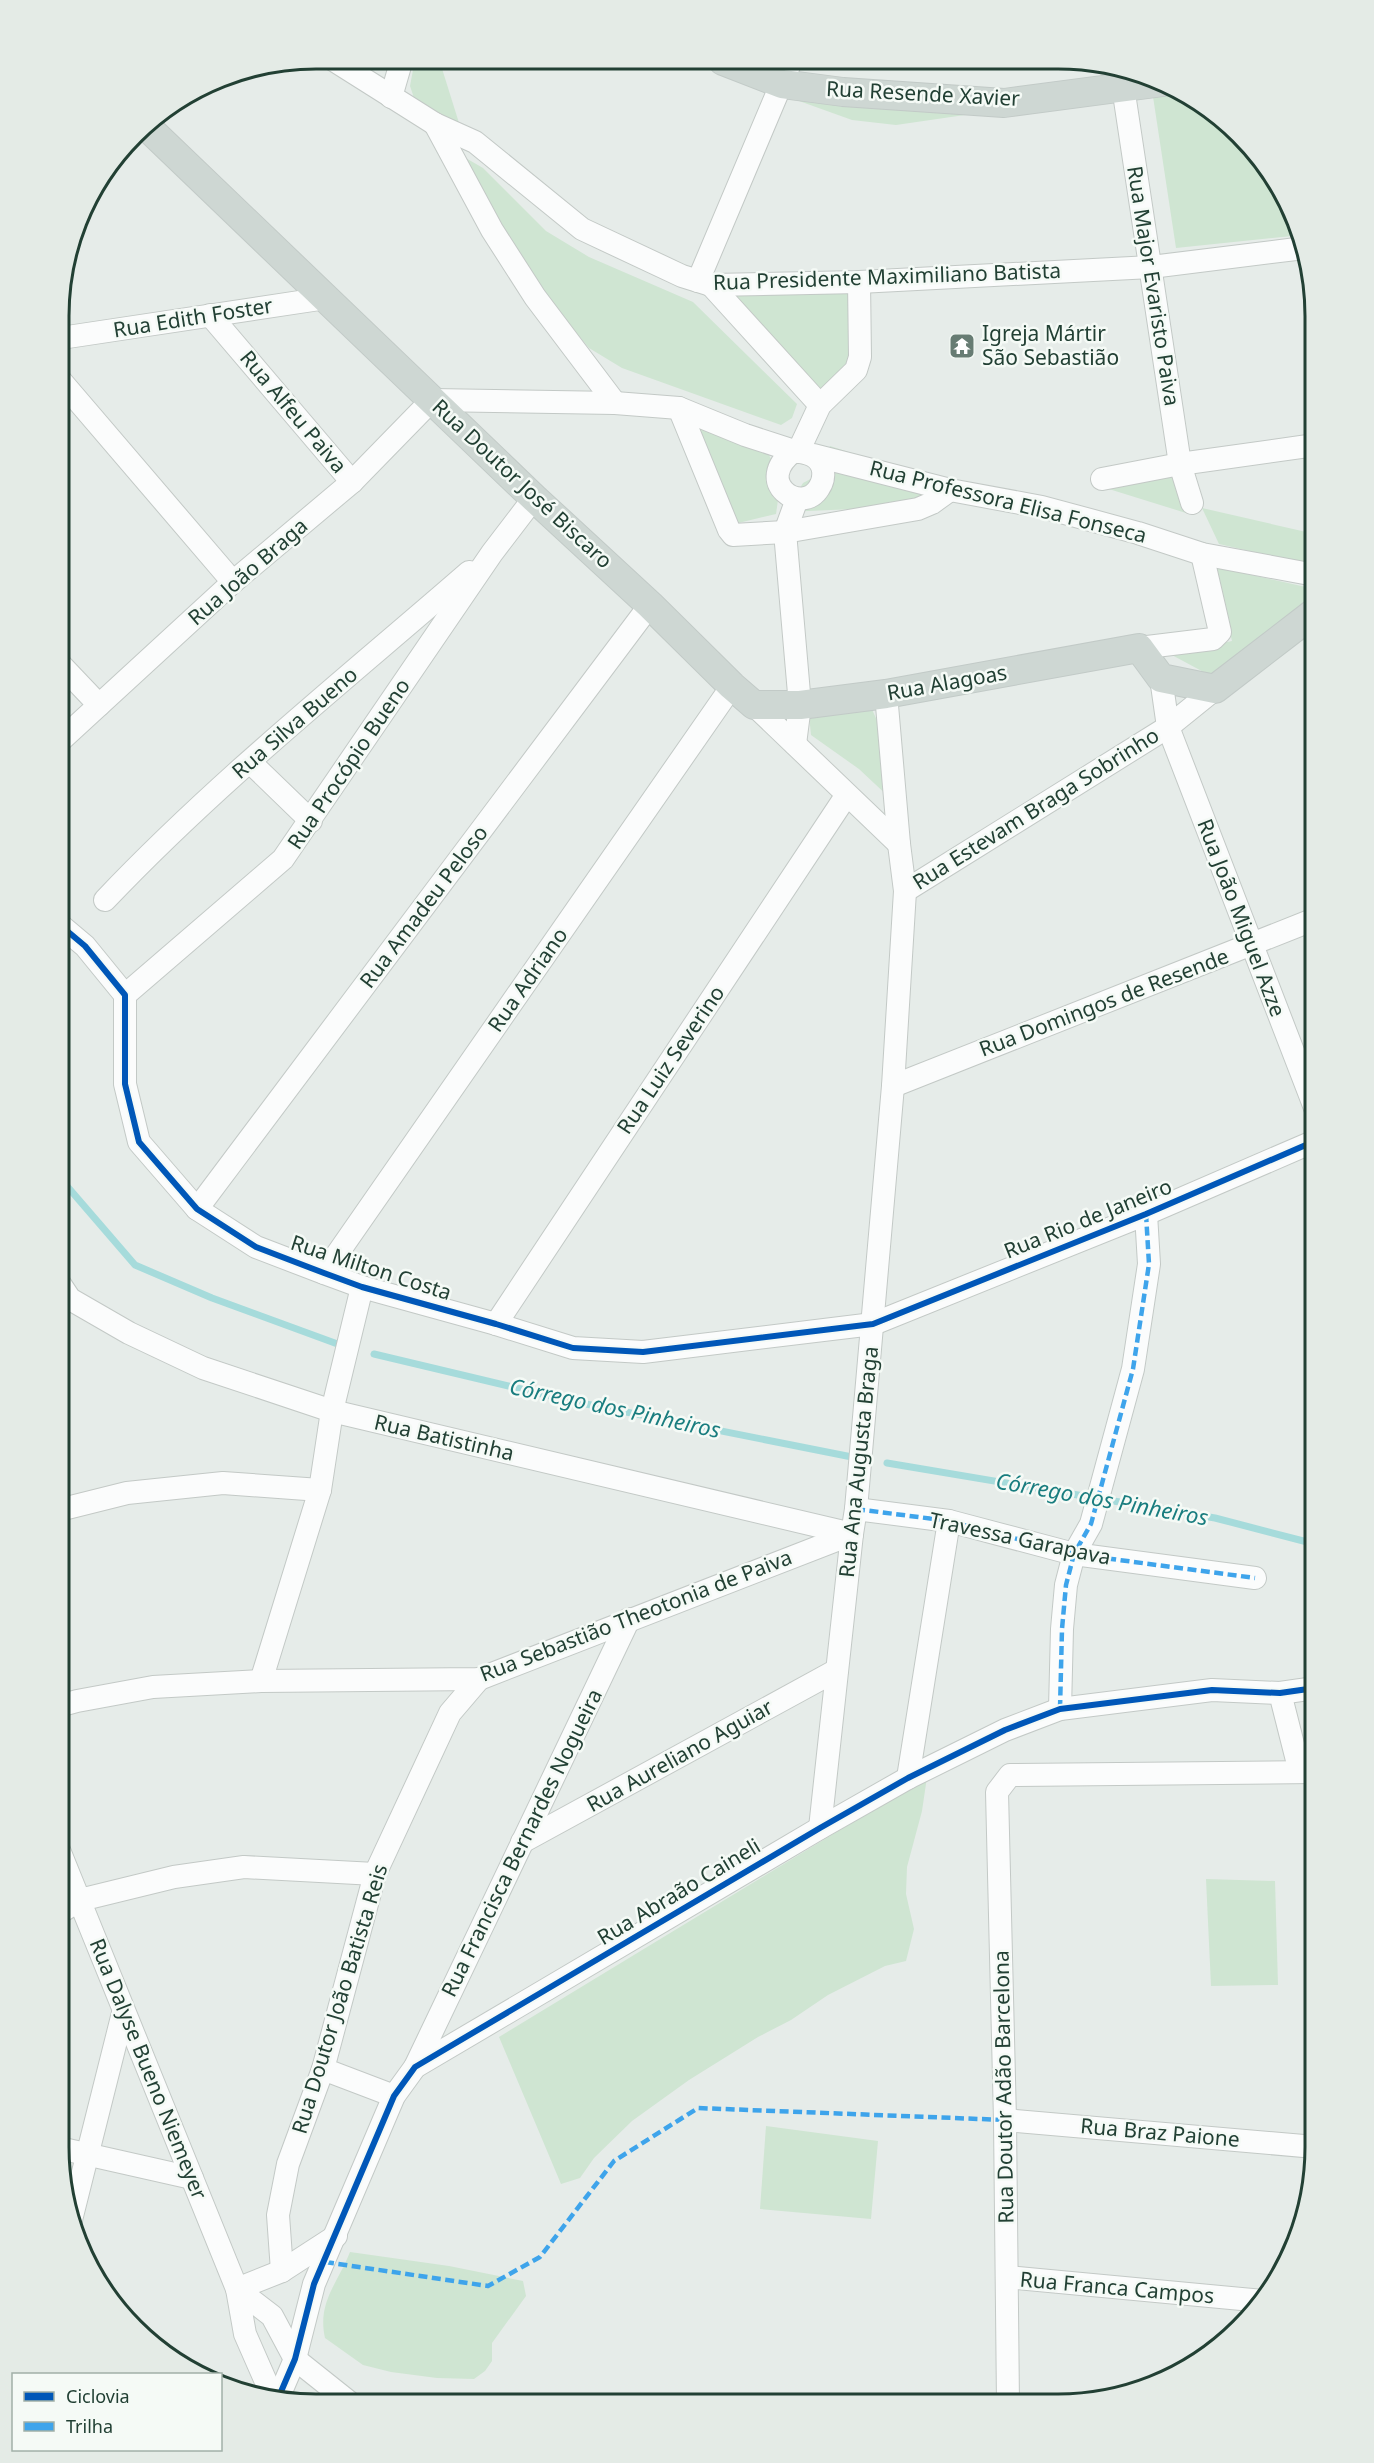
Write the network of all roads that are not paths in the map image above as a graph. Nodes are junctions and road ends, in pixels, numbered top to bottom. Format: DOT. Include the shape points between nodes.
graph roads {
  1 [pos="348,69"];
  2 [pos="399,69"];
  3 [pos="765,69"];
  4 [pos="786,73"];
  5 [pos="1121,78"];
  6 [pos="392,97"];
  7 [pos="435,124"];
  8 [pos="152,131"];
  9 [pos="1296,249"];
  10 [pos="1151,267"];
  11 [pos="859,282"];
  12 [pos="704,283"];
  13 [pos="326,298"];
  14 [pos="210,315"];
  15 [pos="69,337"];
  16 [pos="69,390"];
  17 [pos="432,400"];
  18 [pos="615,403"];
  19 [pos="820,405"];
  20 [pos="679,408"];
  21 [pos="1305,447"];
  22 [pos="802,453"];
  23 [pos="1180,464"];
  24 [pos="1102,479"];
  25 [pos="352,482"];
  26 [pos="950,490"];
  27 [pos="534,498"];
  28 [pos="797,499"];
  29 [pos="1192,503"];
  30 [pos="785,532"];
  31 [pos="492,553"];
  32 [pos="1202,554"];
  33 [pos="1305,573"];
  34 [pos="233,582"];
  35 [pos="650,604"];
  36 [pos="1305,620"];
  37 [pos="1139,648"];
  38 [pos="69,673"];
  39 [pos="1161,678"];
  40 [pos="732,686"];
  41 [pos="1215,689"];
  42 [pos="886,694"];
  43 [pos="99,705"];
  44 [pos="754,705"];
  45 [pos="800,705"];
  46 [pos="1168,727"];
  47 [pos="69,733"];
  48 [pos="795,744"];
  49 [pos="250,762"];
  50 [pos="846,796"];
  51 [pos="311,821"];
  52 [pos="899,844"];
  53 [pos="905,891"];
  54 [pos="105,900"];
  55 [pos="1305,923"];
  56 [pos="69,933"];
  57 [pos="1252,945"];
  58 [pos="125,995"];
  59 [pos="1305,1082"];
  60 [pos="893,1086"];
  61 [pos="1305,1146"];
  62 [pos="198,1209"];
  63 [pos="1146,1214"];
  64 [pos="324,1273"];
  65 [pos="362,1287"];
  66 [pos="69,1298"];
  67 [pos="496,1324"];
  68 [pos="873,1324"];
  69 [pos="332,1411"];
  70 [pos="320,1490"];
  71 [pos="69,1508"];
  72 [pos="856,1509"];
  73 [pos="949,1521"];
  74 [pos="852,1534"];
  75 [pos="1076,1550"];
  76 [pos="1255,1578"];
  77 [pos="629,1619"];
  78 [pos="837,1670"];
  79 [pos="479,1679"];
  80 [pos="261,1681"];
  81 [pos="1305,1690"];
  82 [pos="1280,1694"];
  83 [pos="69,1703"];
  84 [pos="1060,1709"];
  85 [pos="1305,1766"];
  86 [pos="1305,1772"];
  87 [pos="909,1778"];
  88 [pos="820,1828"];
  89 [pos="522,1842"];
  90 [pos="69,1874"];
  91 [pos="375,1874"];
  92 [pos="80,1900"];
  93 [pos="69,1907"];
  94 [pos="123,2013"];
  95 [pos="415,2067"];
  96 [pos="323,2069"];
  97 [pos="394,2096"];
  98 [pos="1005,2120"];
  99 [pos="1305,2146"];
  100 [pos="69,2150"];
  101 [pos="87,2154"];
  102 [pos="192,2178"];
  103 [pos="75,2202"];
  104 [pos="336,2236"];
  105 [pos="282,2271"];
  106 [pos="1007,2277"];
  107 [pos="237,2289"];
  108 [pos="1252,2300"];
  109 [pos="295,2359"];
  110 [pos="270,2389"];
  111 [pos="279,2391"];
  112 [pos="339,2394"];
  113 [pos="1008,2394"];
  1 -- 6 [label="street, Rua Presidente Maximiliano Batista"];
  2 -- 6 [label="street"];
  3 -- 4 [label="main road, Rua Resende Xavier"];
  4 -- 5 [label="main road, Rua Resende Xavier" via="843,92 1004,103"];
  4 -- 12 [label="street"];
  5 -- 10 [label="street, Rua Major Evaristo Paiva"];
  6 -- 7 [label="street, Rua Presidente Maximiliano Batista"];
  7 -- 12 [label="street, Rua Presidente Maximiliano Batista" via="475,142 582,229"];
  7 -- 18 [label="street" via="492,230"];
  8 -- 13 [label="main road, Rua Doutor José Biscaro"];
  9 -- 10 [label="street, Rua Presidente Maximiliano Batista"];
  10 -- 11 [label="street, Rua Presidente Maximiliano Batista"];
  10 -- 23 [label="street, Rua Major Evaristo Paiva"];
  11 -- 12 [label="street, Rua Presidente Maximiliano Batista"];
  11 -- 19 [label="street" via="858,364"];
  12 -- 19 [label="street"];
  13 -- 14 [label="street, Rua Edith Foster"];
  13 -- 17 [label="main road, Rua Doutor José Biscaro"];
  14 -- 15 [label="street, Rua Edith Foster"];
  14 -- 25 [label="street, Rua Alfeu Paiva"];
  16 -- 34 [label="street"];
  17 -- 18 [label="street, Rua Professora Elisa Fonseca"];
  17 -- 25 [label="street, Rua João Braga"];
  17 -- 27 [label="main road, Rua Doutor José Biscaro"];
  18 -- 20 [label="street, Rua Professora Elisa Fonseca"];
  19 -- 22 [label="street"];
  20 -- 22 [label="street, Rua Professora Elisa Fonseca"];
  20 -- 30 [label="street" via="729,530 734,535"];
  21 -- 23 [label="street"];
  22 -- 26 [label="street, Rua Professora Elisa Fonseca"];
  22 -- 28 [label="street" via="778,467 776,477 787,495"];
  22 -- 28 [label="street" via="821,463 824,473 817,492"];
  23 -- 24 [label="street"];
  23 -- 29 [label="street, Rua Major Evaristo Paiva"];
  25 -- 34 [label="street, Rua João Braga"];
  26 -- 30 [label="street" via="918,509"];
  26 -- 32 [label="street, Rua Professora Elisa Fonseca" via="1042,507"];
  27 -- 31 [label="street, Rua Procópio Bueno"];
  27 -- 35 [label="main road, Rua Doutor José Biscaro"];
  28 -- 30 [label="street"];
  30 -- 45 [label="street"];
  31 -- 49 [label="street, Rua Silva Bueno"];
  31 -- 51 [label="street, Rua Procópio Bueno"];
  32 -- 33 [label="street, Rua Professora Elisa Fonseca"];
  32 -- 37 [label="street, Rua Alagoas" via="1220,632 1213,639"];
  34 -- 43 [label="street, Rua João Braga"];
  35 -- 40 [label="main road, Rua Doutor José Biscaro"];
  35 -- 62 [label="street, Rua Amadeu Peloso"];
  36 -- 41 [label="main road"];
  37 -- 39 [label="main road"];
  37 -- 42 [label="main road, Rua Alagoas"];
  38 -- 43 [label="street"];
  39 -- 41 [label="main road"];
  39 -- 46 [label="street"];
  40 -- 44 [label="main road, Rua Doutor José Biscaro"];
  40 -- 64 [label="street, Rua Adriano"];
  41 -- 46 [label="street, Rua Estevam Braga Sobrinho"];
  42 -- 45 [label="main road, Rua Alagoas"];
  42 -- 52 [label="street, Rua Ana Augusta Braga"];
  43 -- 47 [label="street, Rua João Braga"];
  44 -- 45 [label="main road, Rua Alagoas"];
  44 -- 48 [label="street, Rua Doutor José Biscaro"];
  45 -- 48 [label="street"];
  46 -- 53 [label="street, Rua Estevam Braga Sobrinho"];
  46 -- 57 [label="street, Rua João Miguel Azze"];
  48 -- 50 [label="street, Rua Doutor José Biscaro"];
  49 -- 51 [label="street"];
  49 -- 54 [label="street, Rua Silva Bueno"];
  50 -- 52 [label="street, Rua Doutor José Biscaro"];
  50 -- 67 [label="street, Rua Luiz Severino"];
  51 -- 58 [label="street, Rua Procópio Bueno" via="283,859"];
  52 -- 53 [label="street, Rua Ana Augusta Braga"];
  53 -- 60 [label="street, Rua Ana Augusta Braga"];
  55 -- 57 [label="street, Rua Domingos de Resende"];
  56 -- 58 [label="street"];
  57 -- 59 [label="street, Rua João Miguel Azze"];
  57 -- 60 [label="street, Rua Domingos de Resende"];
  58 -- 62 [label="street, Rua Milton Costa" via="125,1084 139,1142"];
  60 -- 68 [label="street, Rua Ana Augusta Braga"];
  61 -- 63 [label="street, Rua Rio de Janeiro"];
  62 -- 64 [label="street, Rua Milton Costa" via="256,1247"];
  63 -- 68 [label="street, Rua Rio de Janeiro"];
  63 -- 75 [label="street" via="1149,1264 1133,1369 1091,1524"];
  64 -- 65 [label="street, Rua Milton Costa"];
  65 -- 67 [label="street, Rua Milton Costa"];
  65 -- 69 [label="street"];
  66 -- 69 [label="street, Rua Batistinha" via="129,1333 203,1368"];
  67 -- 68 [label="street, Rua Milton Costa" via="573,1348 642,1352"];
  68 -- 72 [label="street, Rua Ana Augusta Braga"];
  69 -- 70 [label="street"];
  69 -- 74 [label="street, Rua Batistinha"];
  70 -- 71 [label="street" via="223,1483 127,1493"];
  70 -- 80 [label="street"];
  72 -- 73 [label="street, Travessa Garapava"];
  72 -- 74 [label="street, Rua Ana Augusta Braga"];
  73 -- 75 [label="street, Travessa Garapava"];
  73 -- 87 [label="street"];
  74 -- 77 [label="street, Rua Sebastião Theotonia de Paiva"];
  74 -- 78 [label="street, Rua Ana Augusta Braga"];
  75 -- 76 [label="street, Travessa Garapava"];
  75 -- 84 [label="street" via="1066,1585"];
  77 -- 79 [label="street, Rua Sebastião Theotonia de Paiva"];
  77 -- 89 [label="street, Rua Francisca Bernardes Nogueira"];
  78 -- 88 [label="street, Rua Ana Augusta Braga"];
  78 -- 89 [label="street, Rua Aureliano Aguiar"];
  79 -- 80 [label="street, Rua Sebastião Theotonia de Paiva"];
  79 -- 91 [label="street, Rua Doutor João Batista Reis" via="450,1713"];
  80 -- 83 [label="street, Rua Sebastião Theotonia de Paiva" via="153,1687"];
  81 -- 82 [label="street, Rua Abraão Caineli"];
  82 -- 84 [label="street, Rua Abraão Caineli" via="1212,1690"];
  82 -- 85 [label="street"];
  84 -- 87 [label="street, Rua Abraão Caineli" via="1005,1730"];
  86 -- 98 [label="street, Rua Doutor Adão Barcelona" via="1010,1774 997,1792"];
  87 -- 88 [label="street, Rua Abraão Caineli"];
  88 -- 95 [label="street, Rua Abraão Caineli"];
  89 -- 95 [label="street, Rua Francisca Bernardes Nogueira"];
  90 -- 92 [label="street, Rua Dalyse Bueno Niemeyer"];
  91 -- 92 [label="street" via="244,1867 174,1877"];
  91 -- 96 [label="street, Rua Doutor João Batista Reis"];
  92 -- 93 [label="street"];
  92 -- 94 [label="street, Rua Dalyse Bueno Niemeyer"];
  94 -- 101 [label="street"];
  94 -- 102 [label="street, Rua Dalyse Bueno Niemeyer"];
  95 -- 97 [label="street, Rua Abraão Caineli"];
  96 -- 97 [label="street"];
  96 -- 105 [label="street, Rua Doutor João Batista Reis" via="288,2164 278,2215"];
  97 -- 104 [label="street, Rua Abraão Caineli"];
  98 -- 99 [label="street, Rua Braz Paione"];
  98 -- 106 [label="street, Rua Doutor Adão Barcelona"];
  100 -- 101 [label="street"];
  101 -- 102 [label="street"];
  101 -- 103 [label="street"];
  102 -- 107 [label="street, Rua Dalyse Bueno Niemeyer"];
  104 -- 105 [label="street"];
  104 -- 109 [label="street, Rua Abraão Caineli" via="314,2284"];
  105 -- 107 [label="street"];
  106 -- 108 [label="street, Rua Franca Campos"];
  106 -- 113 [label="street, Rua Doutor Adão Barcelona"];
  107 -- 109 [label="street" via="272,2316"];
  107 -- 110 [label="street, Rua Dalyse Bueno Niemeyer" via="245,2334"];
  109 -- 111 [label="street, Rua Abraão Caineli"];
  109 -- 112 [label="street"];
}
